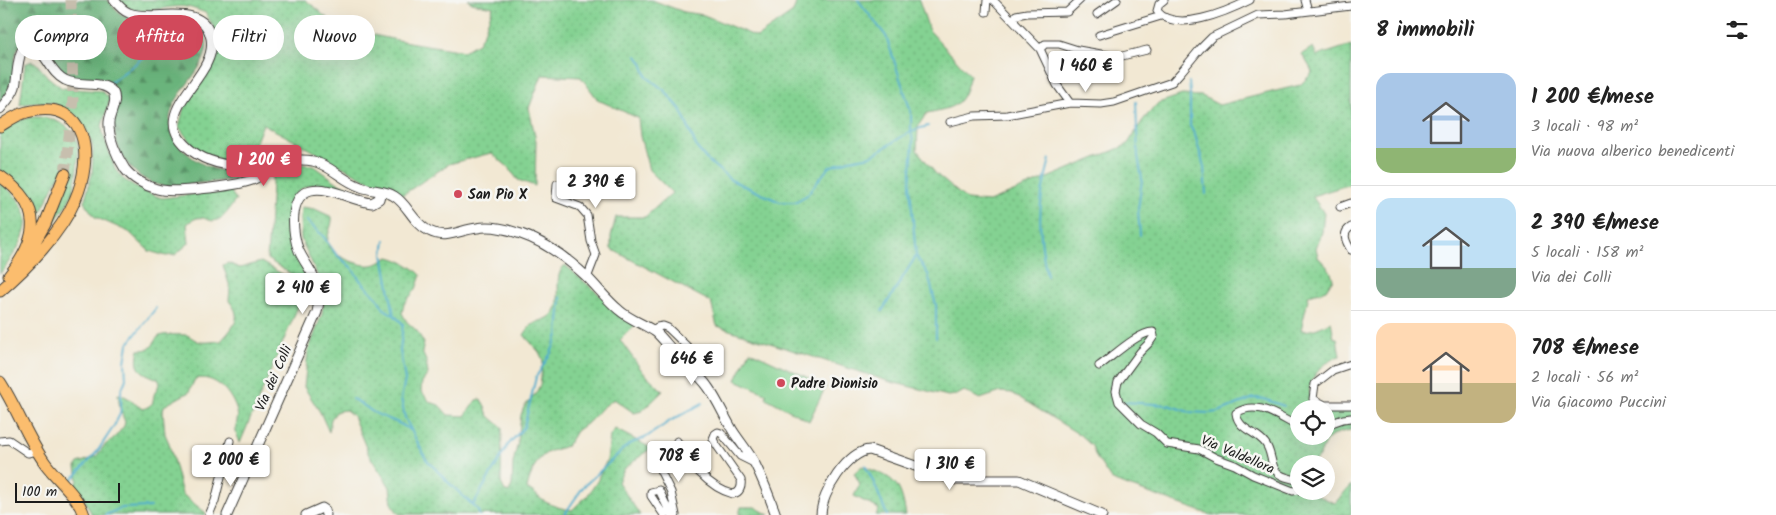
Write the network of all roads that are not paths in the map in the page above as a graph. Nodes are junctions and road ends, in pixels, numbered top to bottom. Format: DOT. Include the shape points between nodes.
graph roads {
  1 [pos="114,0"];
  2 [pos="987,0"];
  3 [pos="993,0"];
  4 [pos="1080,0"];
  5 [pos="1117,0"];
  6 [pos="1164,0"];
  7 [pos="1250,0"];
  8 [pos="1305,0"];
  9 [pos="1351,6"];
  10 [pos="1308,11"];
  11 [pos="986,12"];
  12 [pos="1097,14"];
  13 [pos="1161,16"];
  14 [pos="1014,21"];
  15 [pos="1099,35"];
  16 [pos="1040,49"];
  17 [pos="1146,50"];
  18 [pos="1070,103"];
  19 [pos="0,109"];
  20 [pos="950,122"];
  21 [pos="0,126"];
  22 [pos="263,165"];
  23 [pos="65,174"];
  24 [pos="0,176"];
  25 [pos="557,184"];
  26 [pos="378,191"];
  27 [pos="1351,203"];
  28 [pos="1340,207"];
  29 [pos="1351,227"];
  30 [pos="1351,250"];
  31 [pos="587,278"];
  32 [pos="0,289"];
  33 [pos="655,332"];
  34 [pos="708,349"];
  35 [pos="1351,364"];
  36 [pos="1099,366"];
  37 [pos="0,382"];
  38 [pos="1351,405"];
  39 [pos="1351,418"];
  40 [pos="1335,422"];
  41 [pos="1290,423"];
  42 [pos="0,441"];
  43 [pos="230,441"];
  44 [pos="677,441"];
  45 [pos="37,451"];
  46 [pos="655,460"];
  47 [pos="754,463"];
  48 [pos="1290,478"];
  49 [pos="1290,490"];
  50 [pos="84,515"];
  51 [pos="209,515"];
  52 [pos="227,515"];
  53 [pos="306,515"];
  54 [pos="326,515"];
  55 [pos="664,515"];
  56 [pos="671,515"];
  57 [pos="676,515"];
  58 [pos="776,515"];
  59 [pos="821,515"];
  60 [pos="1102,515"];
  1 -- 22 [label="street" via="130,14 178,13 202,21 211,38 211,53 178,108 173,126 175,133 192,151 213,162 235,166"];
  2 -- 11 [label="street"];
  3 -- 14 [label="street"];
  4 -- 14 [label="street" via="1067,12 1027,12 1016,15"];
  5 -- 12 [label="street"];
  6 -- 13 [label="street" via="1157,11"];
  7 -- 13 [label="street" via="1199,18 1174,20"];
  8 -- 10 [label="street"];
  9 -- 10 [label="street"];
  10 -- 18 [label="street" via="1258,15 1212,37 1172,82 1147,92 1101,104"];
  13 -- 15 [label="street"];
  14 -- 16 [label="street"];
  16 -- 17 [label="street" via="1045,44 1059,44 1118,57"];
  16 -- 18 [label="street" via="1057,85"];
  18 -- 20 [label="street"];
  19 -- 22 [label="street" via="15,88 21,52 26,47 34,47 63,80 102,86 113,92 115,98 109,125 117,152 130,174 147,185 174,191 253,180 262,174"];
  21 -- 32 [label="main road" via="26,112 56,111 78,126 85,147 83,177 72,207 20,274"];
  22 -- 26 [label="street" via="295,159 316,161 359,187"];
  23 -- 32 [label="main road" via="30,252"];
  24 -- 32 [label="main road" via="18,192 31,212 32,232 17,265"];
  25 -- 31 [label="street" via="556,198 580,207 587,215 596,255"];
  26 -- 31 [label="street" via="395,196 416,222 428,231 445,236 478,227 494,227 522,234 550,249"];
  26 -- 52 [label="street, Via dei Colli" via="379,200 372,202 321,190 311,190 297,200 294,220 296,242 319,290 317,312"];
  27 -- 28 [label="street"];
  29 -- 30 [label="street" via="1344,234"];
  31 -- 33 [label="street" via="621,312"];
  33 -- 34 [label="street" via="657,327 668,328 698,357"];
  33 -- 47 [label="street" via="707,386"];
  35 -- 38 [label="street" via="1333,370 1315,384 1314,399 1325,406"];
  36 -- 49 [label="street, Via Valdellora" via="1137,338 1153,332 1150,342 1118,382 1119,402 1167,444 1199,449"];
  37 -- 45 [label="main road"];
  39 -- 40 [label="street"];
  41 -- 48 [label="street, Via Valdellora" via="1256,407 1236,413 1240,425 1266,443 1276,471"];
  42 -- 45 [label="street" via="9,440 28,453"];
  43 -- 51 [label="street"];
  44 -- 47 [label="street" via="699,472 730,494 738,492 741,480 714,442 715,434 721,433 742,458"];
  45 -- 50 [label="main road" via="77,500"];
  46 -- 57 [label="street" via="671,492"];
  47 -- 58 [label="street"];
  53 -- 54 [label="street" via="322,508"];
  55 -- 56 [label="street" via="650,496 651,492 659,490"];
  59 -- 60 [label="street" via="823,502 835,478 854,456 870,450 955,480 1019,480"];
}
